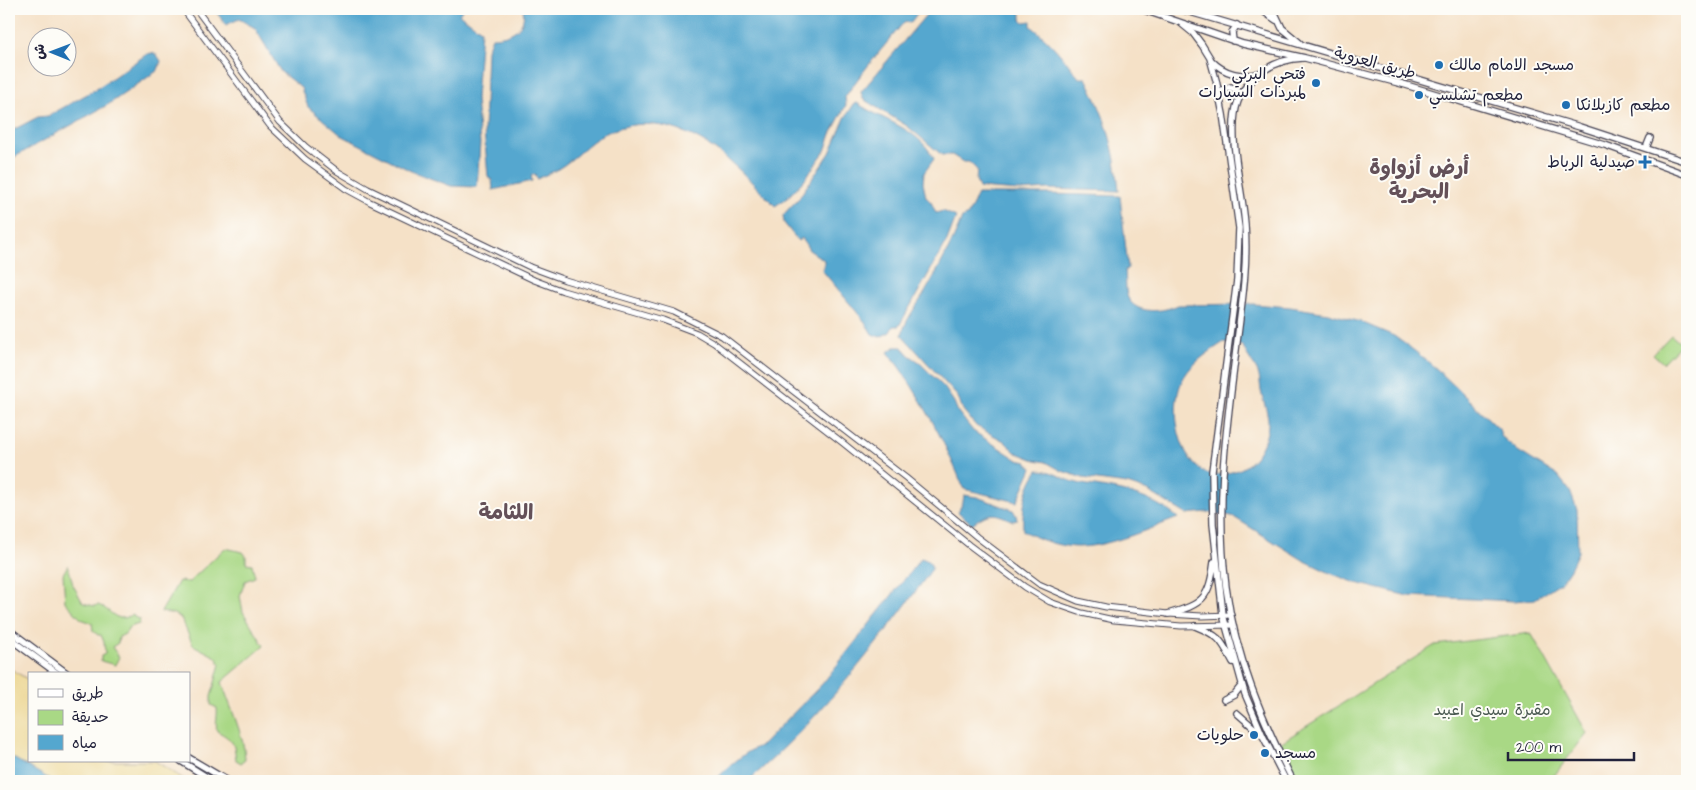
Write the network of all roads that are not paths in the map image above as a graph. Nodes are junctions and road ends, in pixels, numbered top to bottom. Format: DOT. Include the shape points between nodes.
graph roads {
  1 [pos="183,9"];
  2 [pos="196,9"];
  3 [pos="1141,9"];
  4 [pos="1180,9"];
  5 [pos="1216,9"];
  6 [pos="1260,9"];
  7 [pos="1273,9"];
  8 [pos="1199,14"];
  9 [pos="1181,22"];
  10 [pos="1278,22"];
  11 [pos="1236,26"];
  12 [pos="1233,41"];
  13 [pos="1306,46"];
  14 [pos="1210,58"];
  15 [pos="1305,58"];
  16 [pos="1260,73"];
  17 [pos="1219,91"];
  18 [pos="1242,94"];
  19 [pos="1650,138"];
  20 [pos="1646,148"];
  21 [pos="1687,162"];
  22 [pos="1687,175"];
  23 [pos="412,211"];
  24 [pos="407,219"];
  25 [pos="441,224"];
  26 [pos="436,232"];
  27 [pos="1216,553"];
  28 [pos="1168,614"];
  29 [pos="1230,614"];
  30 [pos="1223,615"];
  31 [pos="1233,624"];
  32 [pos="1226,625"];
  33 [pos="1195,626"];
  34 [pos="9,630"];
  35 [pos="9,638"];
  36 [pos="1238,670"];
  37 [pos="55,672"];
  38 [pos="65,672"];
  39 [pos="1242,685"];
  40 [pos="1224,700"];
  41 [pos="1237,713"];
  42 [pos="1262,736"];
  43 [pos="190,759"];
  44 [pos="183,762"];
  45 [pos="213,781"];
  46 [pos="228,781"];
  47 [pos="1286,781"];
  48 [pos="1293,781"];
  1 -- 24 [label="main road" via="262,116 292,148 346,189"];
  2 -- 23 [label="main road" via="270,111 306,147 337,171"];
  3 -- 9 [label="main road, طريق العروبة"];
  4 -- 8 [label="main road, طريق العروبة"];
  5 -- 8 [label="main road"];
  6 -- 10 [label="main road"];
  7 -- 10 [label="main road"];
  8 -- 11 [label="main road, طريق العروبة"];
  9 -- 12 [label="main road, طريق العروبة"];
  9 -- 14 [label="main road" via="1198,38"];
  10 -- 13 [label="main road" via="1289,35"];
  11 -- 12 [label="main road" via="1232,32"];
  11 -- 13 [label="main road, طريق العروبة"];
  12 -- 15 [label="main road, طريق العروبة"];
  13 -- 20 [label="main road, طريق العروبة"];
  14 -- 16 [label="main road" via="1230,73 1245,76"];
  14 -- 17 [label="main road"];
  15 -- 16 [label="main road" via="1281,62"];
  15 -- 22 [label="main road, طريق العروبة" via="1605,145"];
  16 -- 18 [label="main road"];
  17 -- 18 [label="main road" via="1231,88"];
  17 -- 27 [label="main road" via="1238,214 1239,254 1212,471 1212,524"];
  18 -- 29 [label="main road" via="1236,108 1234,128 1246,225 1246,260 1222,475 1221,522"];
  19 -- 20 [label="main road"];
  20 -- 21 [label="main road, طريق العروبة"];
  23 -- 24 [label="main road"];
  23 -- 25 [label="main road"];
  24 -- 26 [label="main road"];
  25 -- 26 [label="main road"];
  25 -- 28 [label="main road" via="546,273 674,312 722,336 1039,584 1078,601"];
  26 -- 33 [label="main road" via="548,286 663,320 714,343 969,545 1050,602 1114,620"];
  27 -- 28 [label="main road" via="1212,581 1204,596 1193,606"];
  27 -- 30 [label="main road"];
  28 -- 30 [label="main road"];
  29 -- 30 [label="main road"];
  29 -- 31 [label="main road"];
  30 -- 32 [label="main road"];
  31 -- 32 [label="main road"];
  31 -- 48 [label="main road" via="1259,711"];
  32 -- 33 [label="main road"];
  32 -- 36 [label="main road"];
  33 -- 36 [label="main road" via="1220,640"];
  34 -- 38 [label="main road"];
  35 -- 37 [label="main road"];
  36 -- 39 [label="main road"];
  39 -- 40 [label="main road"];
  39 -- 42 [label="main road"];
  41 -- 42 [label="main road"];
  42 -- 47 [label="main road"];
  43 -- 46 [label="main road"];
  44 -- 45 [label="main road"];
}
